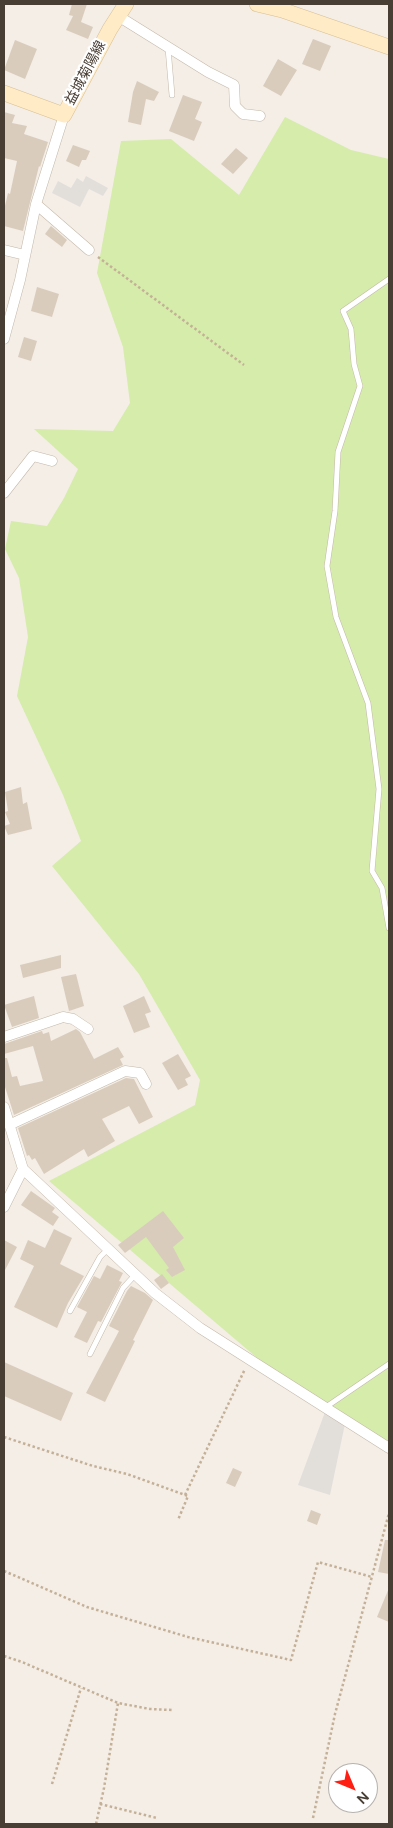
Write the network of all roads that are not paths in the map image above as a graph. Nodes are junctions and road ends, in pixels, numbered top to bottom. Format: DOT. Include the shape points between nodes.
graph roads {
  1 [pos="257,4"];
  2 [pos="282,7"];
  3 [pos="122,10"];
  4 [pos="389,46"];
  5 [pos="168,47"];
  6 [pos="4,93"];
  7 [pos="172,95"];
  8 [pos="64,115"];
  9 [pos="260,116"];
  10 [pos="36,204"];
  11 [pos="4,250"];
  12 [pos="89,250"];
  13 [pos="25,255"];
  14 [pos="389,279"];
  15 [pos="7,316"];
  16 [pos="4,339"];
  17 [pos="52,462"];
  18 [pos="4,493"];
  19 [pos="389,928"];
  20 [pos="88,1029"];
  21 [pos="4,1037"];
  22 [pos="146,1084"];
  23 [pos="4,1107"];
  24 [pos="9,1125"];
  25 [pos="24,1168"];
  26 [pos="4,1206"];
  27 [pos="108,1249"];
  28 [pos="135,1275"];
  29 [pos="70,1311"];
  30 [pos="90,1354"];
  31 [pos="389,1364"];
  32 [pos="326,1407"];
  33 [pos="389,1448"];
  1 -- 2 [label="main road"];
  2 -- 4 [label="main road"];
  3 -- 5 [label="street"];
  3 -- 8 [label="main road, 益城菊陽線"];
  5 -- 7 [label="lane"];
  5 -- 9 [label="street" via="234,85 235,106 243,114"];
  6 -- 8 [label="main road, 益城菊陽線"];
  8 -- 10 [label="street"];
  10 -- 12 [label="street"];
  10 -- 13 [label="street"];
  11 -- 13 [label="street"];
  13 -- 15 [label="street"];
  14 -- 19 [label="lane" via="343,311 351,329 360,386 338,452 335,510 327,566 336,617 368,703 379,789 372,871 382,888"];
  15 -- 16 [label="street"];
  17 -- 18 [label="street" via="33,456"];
  20 -- 21 [label="street" via="73,1018 63,1017"];
  22 -- 24 [label="street" via="140,1073 126,1071"];
  23 -- 24 [label="street"];
  24 -- 25 [label="street"];
  25 -- 26 [label="street"];
  25 -- 27 [label="street"];
  27 -- 28 [label="street"];
  27 -- 29 [label="lane" via="100,1257"];
  28 -- 30 [label="lane" via="123,1288"];
  28 -- 32 [label="street" via="200,1328"];
  31 -- 32 [label="lane"];
  32 -- 33 [label="street"];
}
